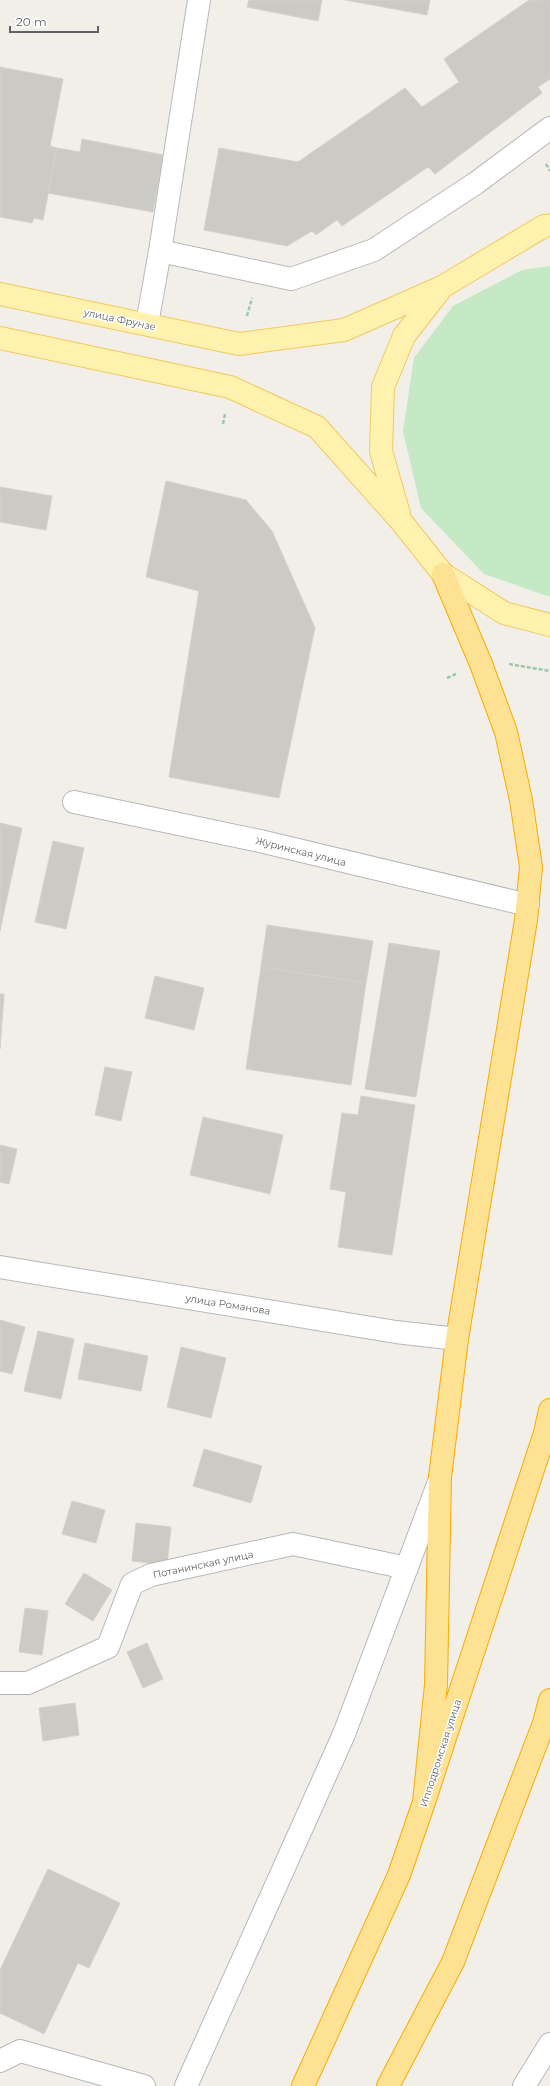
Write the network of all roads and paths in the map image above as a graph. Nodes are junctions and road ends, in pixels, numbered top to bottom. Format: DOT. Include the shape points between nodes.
graph roads {
  1 [pos="199,0"];
  2 [pos="550,128"];
  3 [pos="548,224"];
  4 [pos="160,251"];
  5 [pos="442,287"];
  6 [pos="0,294"];
  7 [pos="147,324"];
  8 [pos="0,338"];
  9 [pos="400,520"];
  10 [pos="444,574"];
  11 [pos="550,625"];
  12 [pos="74,802"];
  13 [pos="528,905"];
  14 [pos="0,1267"];
  15 [pos="457,1338"];
  16 [pos="550,1410"];
  17 [pos="440,1477"];
  18 [pos="407,1568"];
  19 [pos="0,1683"];
  20 [pos="550,1700"];
  21 [pos="547,1717"];
  22 [pos="424,1802"];
  23 [pos="550,2044"];
  24 [pos="0,2060"];
  25 [pos="144,2086"];
  26 [pos="186,2086"];
  27 [pos="303,2086"];
  28 [pos="388,2086"];
  29 [pos="524,2086"];
  1 -- 4 [label="street"];
  2 -- 4 [label="street" via="476,183 374,250 291,279"];
  3 -- 5 [label="main road"];
  4 -- 7 [label="street"];
  5 -- 7 [label="main road, улица Фрунзе" via="344,330 239,344"];
  5 -- 9 [label="main road" via="404,336 382,387 380,451"];
  6 -- 7 [label="main road, улица Фрунзе"];
  8 -- 9 [label="main road" via="230,387 317,427"];
  9 -- 10 [label="main road"];
  10 -- 11 [label="main road" via="504,613"];
  10 -- 13 [label="highway" via="506,732 522,800 531,867"];
  12 -- 13 [label="street, Журинская улица" via="260,841"];
  13 -- 15 [label="highway"];
  14 -- 15 [label="street, улица Романова" via="396,1332"];
  15 -- 17 [label="highway"];
  16 -- 22 [label="highway, Ипподромская улица" via="545,1433"];
  17 -- 18 [label="street"];
  17 -- 22 [label="highway" via="436,1685"];
  18 -- 19 [label="street, Потанинская улица" via="293,1544 151,1575 132,1584 108,1647 28,1683"];
  18 -- 26 [label="street" via="344,1734"];
  20 -- 21 [label="highway"];
  21 -- 28 [label="highway" via="453,1962"];
  22 -- 27 [label="highway, Ипподромская улица" via="399,1875"];
  23 -- 29 [label="street"];
  24 -- 25 [label="street" via="20,2051"];
}
